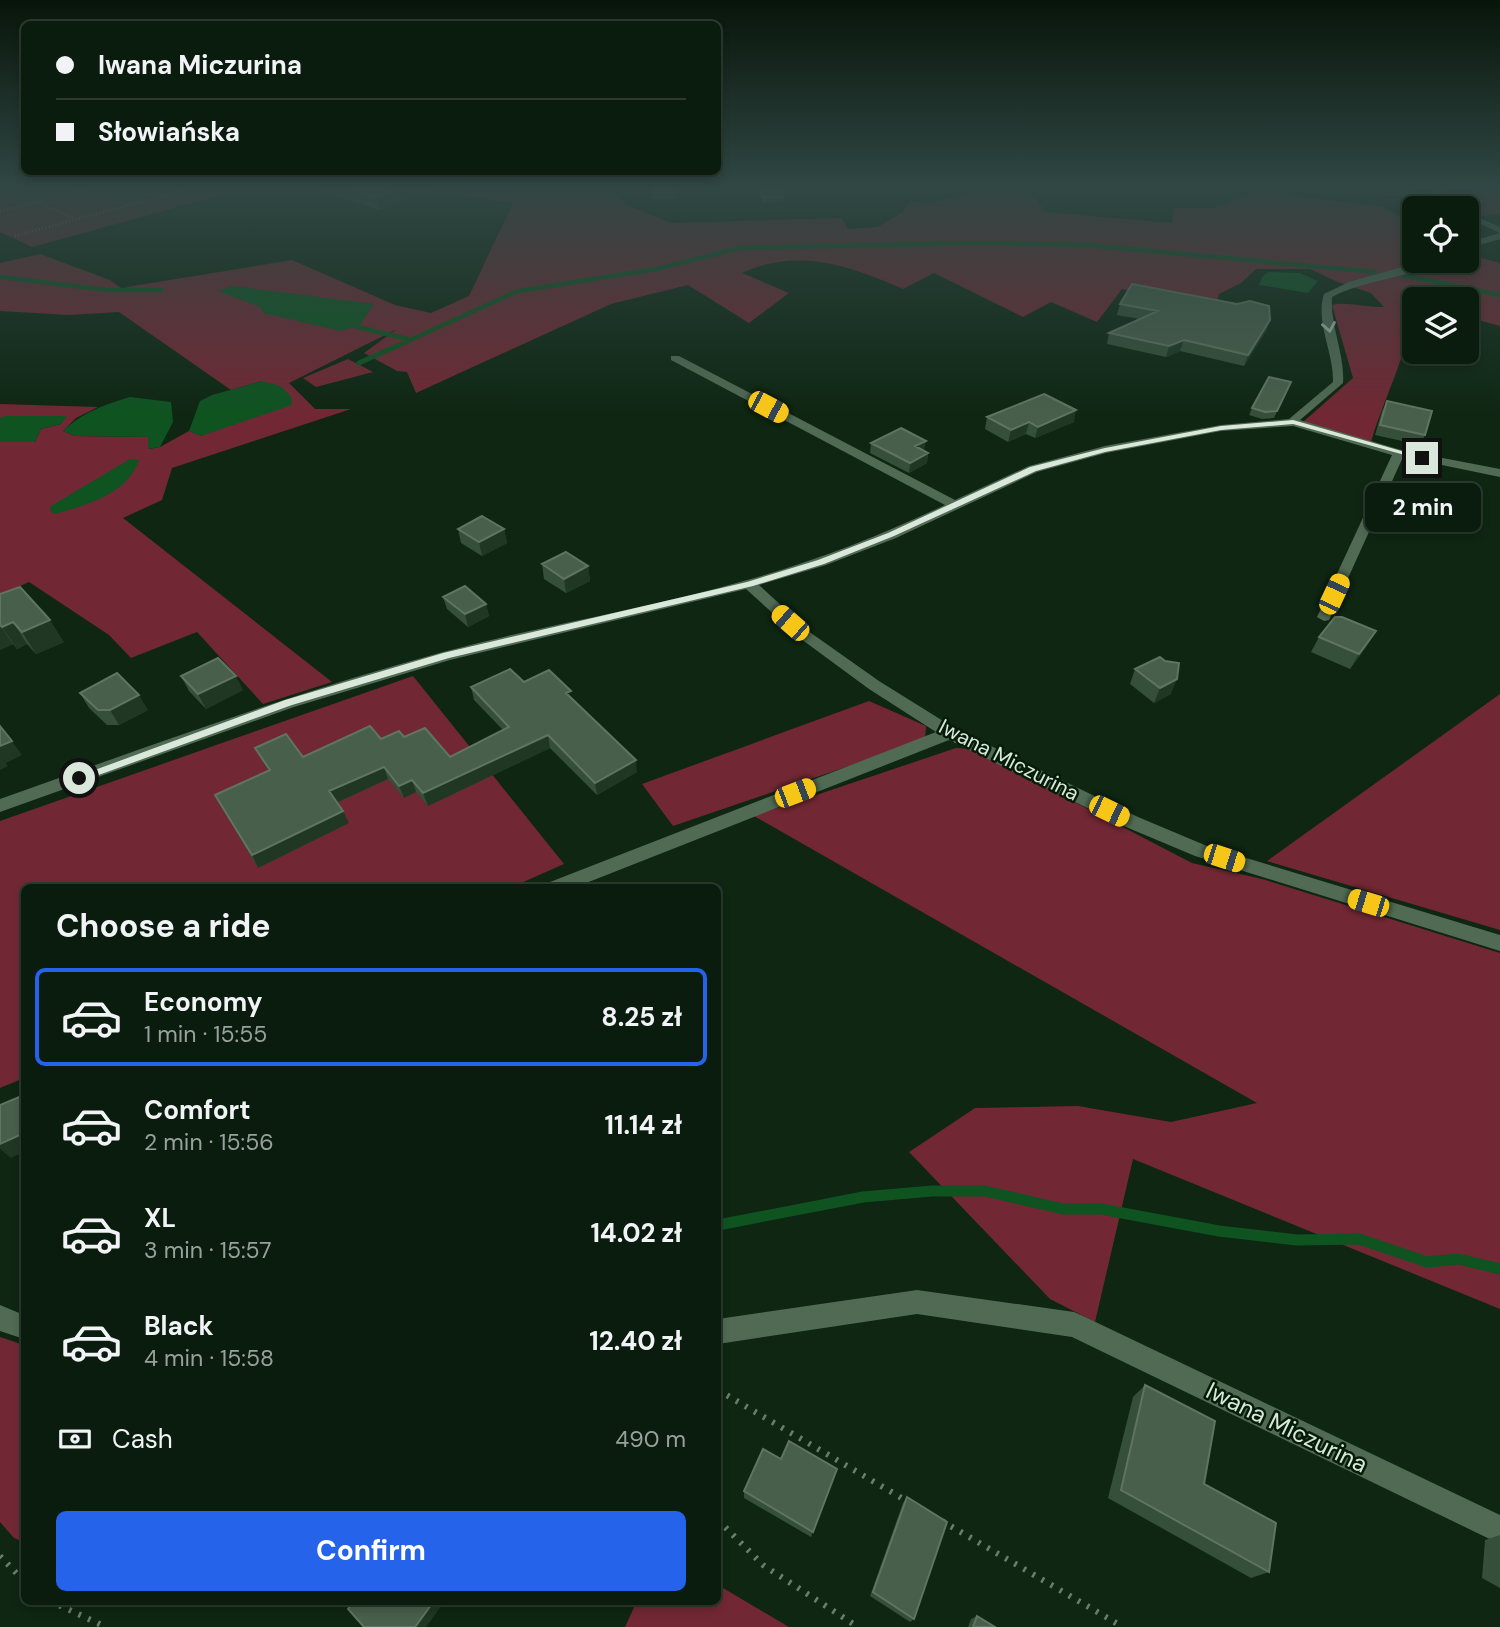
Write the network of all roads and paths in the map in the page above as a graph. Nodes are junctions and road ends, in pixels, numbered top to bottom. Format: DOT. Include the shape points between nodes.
graph roads {
  1 [pos="1402,269"];
  2 [pos="675,358"];
  3 [pos="1293,422"];
  4 [pos="1399,453"];
  5 [pos="1500,473"];
  6 [pos="953,504"];
  7 [pos="749,584"];
  8 [pos="1324,617"];
  9 [pos="950,733"];
  10 [pos="0,806"];
  11 [pos="565,884"];
  12 [pos="1500,943"];
  13 [pos="0,1318"];
  14 [pos="21,1326"];
  15 [pos="721,1332"];
  16 [pos="721,1392"];
  17 [pos="920,1509"];
  18 [pos="932,1516"];
  19 [pos="721,1523"];
  20 [pos="1500,1530"];
  21 [pos="0,1556"];
  22 [pos="21,1578"];
  23 [pos="59,1605"];
  24 [pos="106,1627"];
  25 [pos="858,1627"];
  26 [pos="1123,1627"];
  1 -- 3 [label="street, one-way" via="1362,279 1327,296 1330,335 1340,368 1338,383"];
  2 -- 6 [label="street"];
  3 -- 4 [label="street"];
  3 -- 6 [label="street" via="1221,428 1105,450 1033,469"];
  4 -- 5 [label="street"];
  4 -- 8 [label="street"];
  6 -- 7 [label="street" via="891,535"];
  7 -- 9 [label="street, Iwana Miczurina" via="806,636"];
  7 -- 10 [label="street" via="368,679"];
  9 -- 11 [label="street"];
  9 -- 12 [label="street, Iwana Miczurina" via="1201,851"];
  13 -- 14 [label="street"];
  15 -- 20 [label="street, Iwana Miczurina" via="917,1302 1074,1325"];
  16 -- 17 [label="path"];
  18 -- 26 [label="path"];
  19 -- 25 [label="path" via="763,1564"];
  21 -- 22 [label="path"];
  23 -- 24 [label="path"];
}
